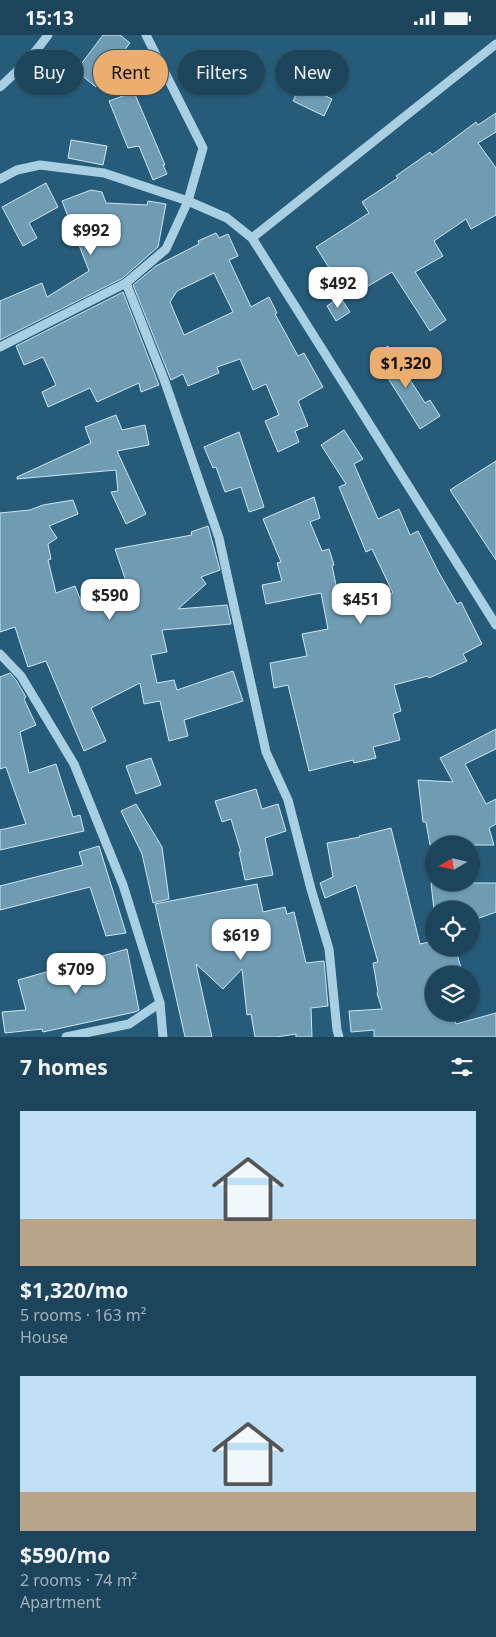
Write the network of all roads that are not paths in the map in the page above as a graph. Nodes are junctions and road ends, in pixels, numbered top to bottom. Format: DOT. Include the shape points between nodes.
graph roads {
  1 [pos="48,35"];
  2 [pos="146,35"];
  3 [pos="496,44"];
  4 [pos="0,87"];
  5 [pos="0,179"];
  6 [pos="188,201"];
  7 [pos="252,238"];
  8 [pos="126,283"];
  9 [pos="0,347"];
  10 [pos="496,625"];
  11 [pos="0,654"];
  12 [pos="160,1003"];
  13 [pos="66,1037"];
  14 [pos="163,1037"];
  15 [pos="339,1037"];
  1 -- 4 [label="street"];
  2 -- 6 [label="street" via="202,148"];
  3 -- 7 [label="street"];
  5 -- 6 [label="street" via="40,165 104,173"];
  6 -- 7 [label="street" via="227,218"];
  6 -- 8 [label="street" via="166,249"];
  7 -- 10 [label="street"];
  8 -- 9 [label="street"];
  8 -- 15 [label="street" via="165,382 219,538 266,752 288,801 329,949"];
  11 -- 12 [label="street" via="21,676 74,764 123,885"];
  12 -- 13 [label="street" via="129,1023"];
  12 -- 14 [label="street"];
}
